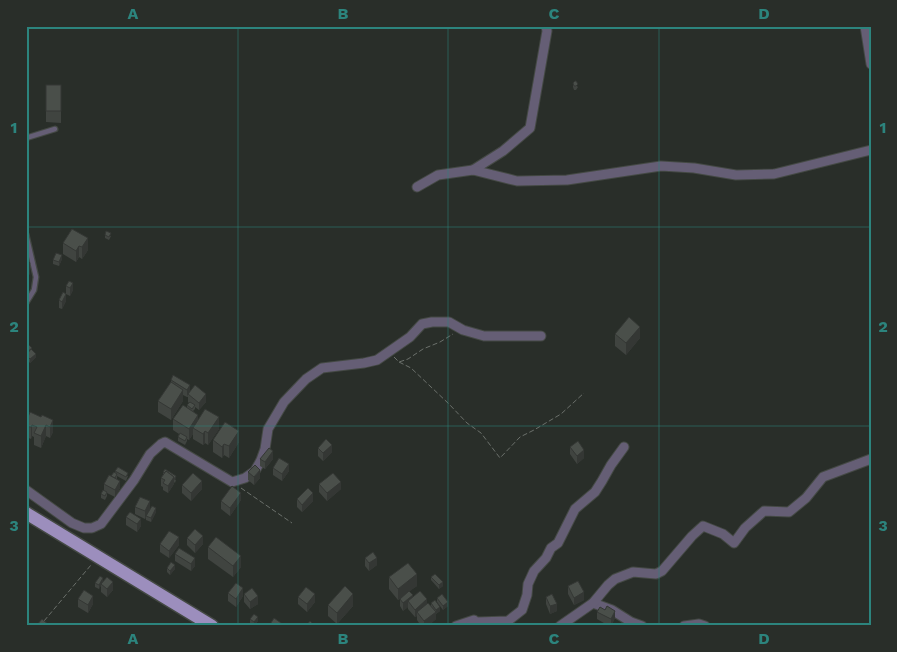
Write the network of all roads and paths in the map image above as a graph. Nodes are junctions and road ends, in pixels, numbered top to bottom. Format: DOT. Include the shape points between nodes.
graph roads {
  1 [pos="546,26"];
  2 [pos="864,26"];
  3 [pos="871,64"];
  4 [pos="55,129"];
  5 [pos="26,138"];
  6 [pos="871,150"];
  7 [pos="473,170"];
  8 [pos="416,188"];
  9 [pos="26,234"];
  10 [pos="26,303"];
  11 [pos="463,330"];
  12 [pos="541,336"];
  13 [pos="385,353"];
  14 [pos="399,362"];
  15 [pos="584,393"];
  16 [pos="624,447"];
  17 [pos="871,458"];
  18 [pos="232,482"];
  19 [pos="26,490"];
  20 [pos="26,513"];
  21 [pos="292,523"];
  22 [pos="98,556"];
  23 [pos="592,603"];
  24 [pos="486,622"];
  25 [pos="40,626"];
  26 [pos="212,626"];
  27 [pos="456,626"];
  28 [pos="470,626"];
  29 [pos="560,626"];
  30 [pos="642,626"];
  31 [pos="684,626"];
  32 [pos="704,626"];
  1 -- 7 [label="street" via="530,128"];
  2 -- 3 [label="street"];
  4 -- 5 [label="lane"];
  6 -- 7 [label="street" via="774,174 736,175 661,166 567,180 517,181"];
  7 -- 8 [label="street" via="438,175"];
  9 -- 10 [label="lane" via="36,277 34,290"];
  11 -- 12 [label="street" via="484,336"];
  11 -- 13 [label="street" via="449,322 422,324 410,337"];
  11 -- 14 [label="path"];
  13 -- 14 [label="path"];
  13 -- 18 [label="street" via="377,360 322,368 306,379 284,402 268,429 265,449 255,471"];
  14 -- 15 [label="path" via="411,368 481,434 500,458 520,437 562,414"];
  16 -- 24 [label="street" via="595,492 575,509 558,543 534,571 522,610 508,621"];
  17 -- 23 [label="street" via="823,478 789,512 764,512 745,528 734,543 723,534 703,526 662,570 656,574 633,572 622,576 608,585"];
  18 -- 19 [label="street" via="165,442 150,454 101,524 92,528 72,523"];
  18 -- 21 [label="path"];
  20 -- 22 [label="main road"];
  22 -- 25 [label="path"];
  22 -- 26 [label="main road"];
  23 -- 29 [label="street"];
  23 -- 30 [label="street"];
  24 -- 27 [label="street" via="477,619"];
  24 -- 28 [label="street"];
  31 -- 32 [label="street"];
}
